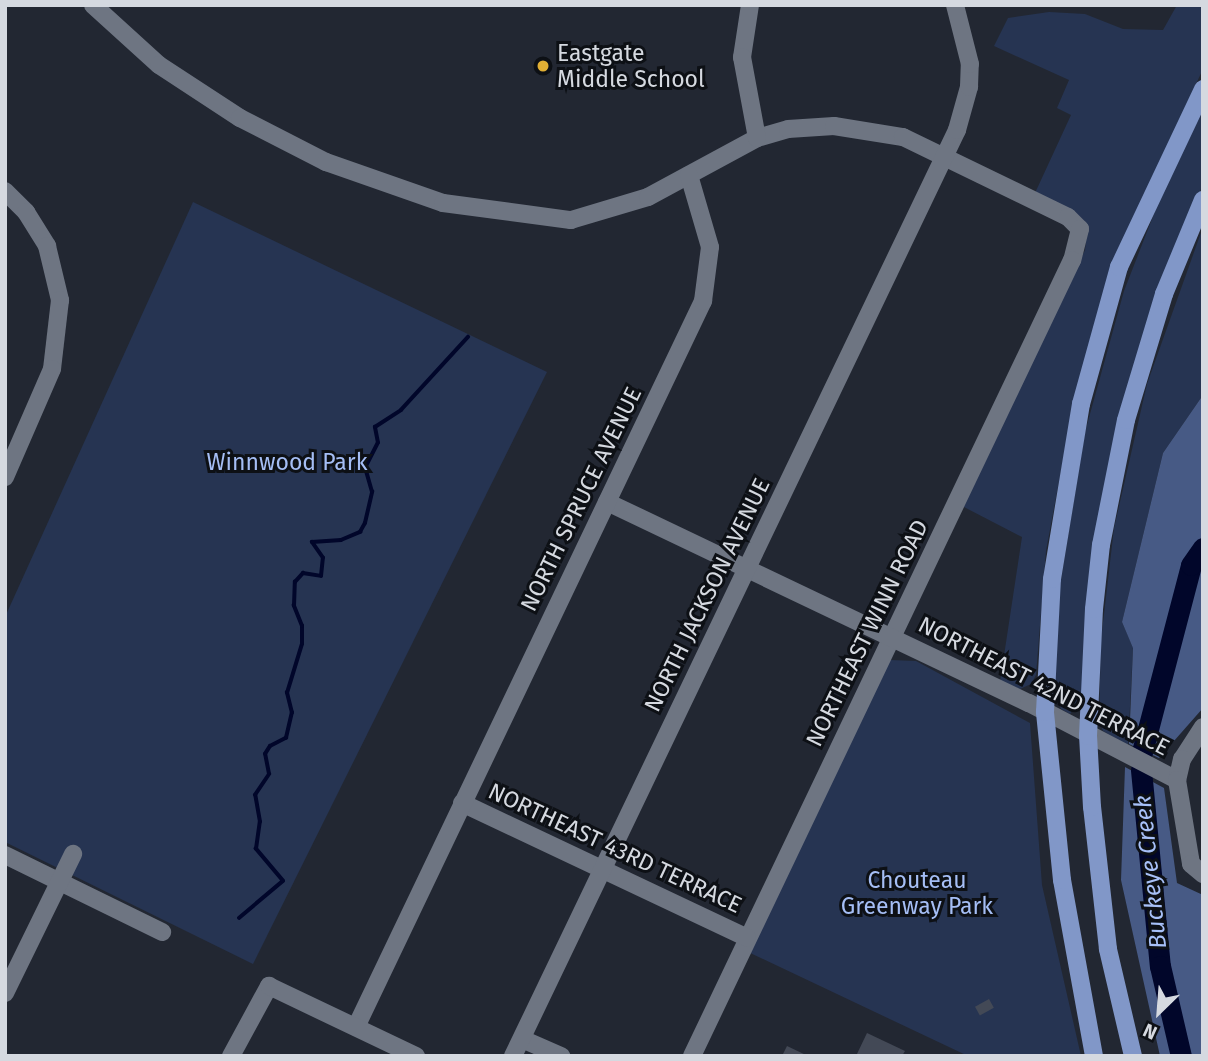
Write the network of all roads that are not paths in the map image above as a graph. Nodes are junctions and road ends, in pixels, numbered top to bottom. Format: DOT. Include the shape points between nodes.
graph roads {
  1 [pos="93,5"];
  2 [pos="750,5"];
  3 [pos="955,5"];
  4 [pos="1203,89"];
  5 [pos="757,138"];
  6 [pos="944,155"];
  7 [pos="689,175"];
  8 [pos="5,191"];
  9 [pos="1203,200"];
  10 [pos="5,477"];
  11 [pos="607,502"];
  12 [pos="748,568"];
  13 [pos="893,638"];
  14 [pos="1045,712"];
  15 [pos="1203,727"];
  16 [pos="1087,736"];
  17 [pos="1177,780"];
  18 [pos="462,803"];
  19 [pos="73,854"];
  20 [pos="5,855"];
  21 [pos="602,870"];
  22 [pos="1203,874"];
  23 [pos="59,881"];
  24 [pos="162,932"];
  25 [pos="747,938"];
  26 [pos="5,993"];
  27 [pos="356,1027"];
  28 [pos="522,1039"];
  29 [pos="232,1056"];
  30 [pos="416,1056"];
  31 [pos="513,1056"];
  32 [pos="561,1056"];
  33 [pos="692,1056"];
  34 [pos="1094,1056"];
  35 [pos="1133,1056"];
  1 -- 7 [label="street" via="159,65 240,118 326,162 408,194 492,213 571,220 626,206"];
  2 -- 5 [label="street" via="743,57"];
  3 -- 6 [label="street, NORTH JACKSON AVENUE" via="967,42 969,87 961,120"];
  4 -- 14 [label="main road" via="1119,267 1081,404 1052,579"];
  5 -- 6 [label="street" via="800,127 834,126 902,137"];
  5 -- 7 [label="street"];
  6 -- 12 [label="street, NORTH JACKSON AVENUE"];
  6 -- 13 [label="street, NORTHEAST WINN ROAD" via="1068,217 1080,229 1072,260"];
  7 -- 11 [label="street, NORTH SPRUCE AVENUE" via="710,247 706,293"];
  8 -- 10 [label="street" via="26,212 47,246 60,300 51,369"];
  9 -- 16 [label="main road" via="1164,294 1113,476 1094,609"];
  11 -- 12 [label="street, NORTHEAST 42ND TERRACE"];
  11 -- 18 [label="street, NORTH SPRUCE AVENUE"];
  12 -- 13 [label="street, NORTHEAST 42ND TERRACE"];
  12 -- 21 [label="street, NORTH JACKSON AVENUE"];
  13 -- 14 [label="street, NORTHEAST 42ND TERRACE"];
  13 -- 25 [label="street, NORTHEAST WINN ROAD"];
  14 -- 16 [label="street, NORTHEAST 42ND TERRACE"];
  14 -- 34 [label="main road" via="1062,880"];
  15 -- 17 [label="street" via="1182,759"];
  16 -- 17 [label="street, NORTHEAST 42ND TERRACE"];
  16 -- 35 [label="main road" via="1108,949"];
  17 -- 22 [label="street, NORTHEAST 42ND TERRACE" via="1191,864"];
  18 -- 21 [label="street, NORTHEAST 43RD TERRACE"];
  18 -- 27 [label="street, NORTH SPRUCE AVENUE"];
  19 -- 23 [label="street"];
  20 -- 23 [label="street"];
  21 -- 25 [label="street, NORTHEAST 43RD TERRACE"];
  21 -- 28 [label="street, NORTH JACKSON AVENUE"];
  23 -- 24 [label="street"];
  23 -- 26 [label="street"];
  25 -- 33 [label="street, NORTHEAST WINN ROAD"];
  27 -- 29 [label="street" via="269,986"];
  27 -- 30 [label="street"];
  28 -- 31 [label="street, NORTH JACKSON AVENUE"];
  28 -- 32 [label="street"];
}
